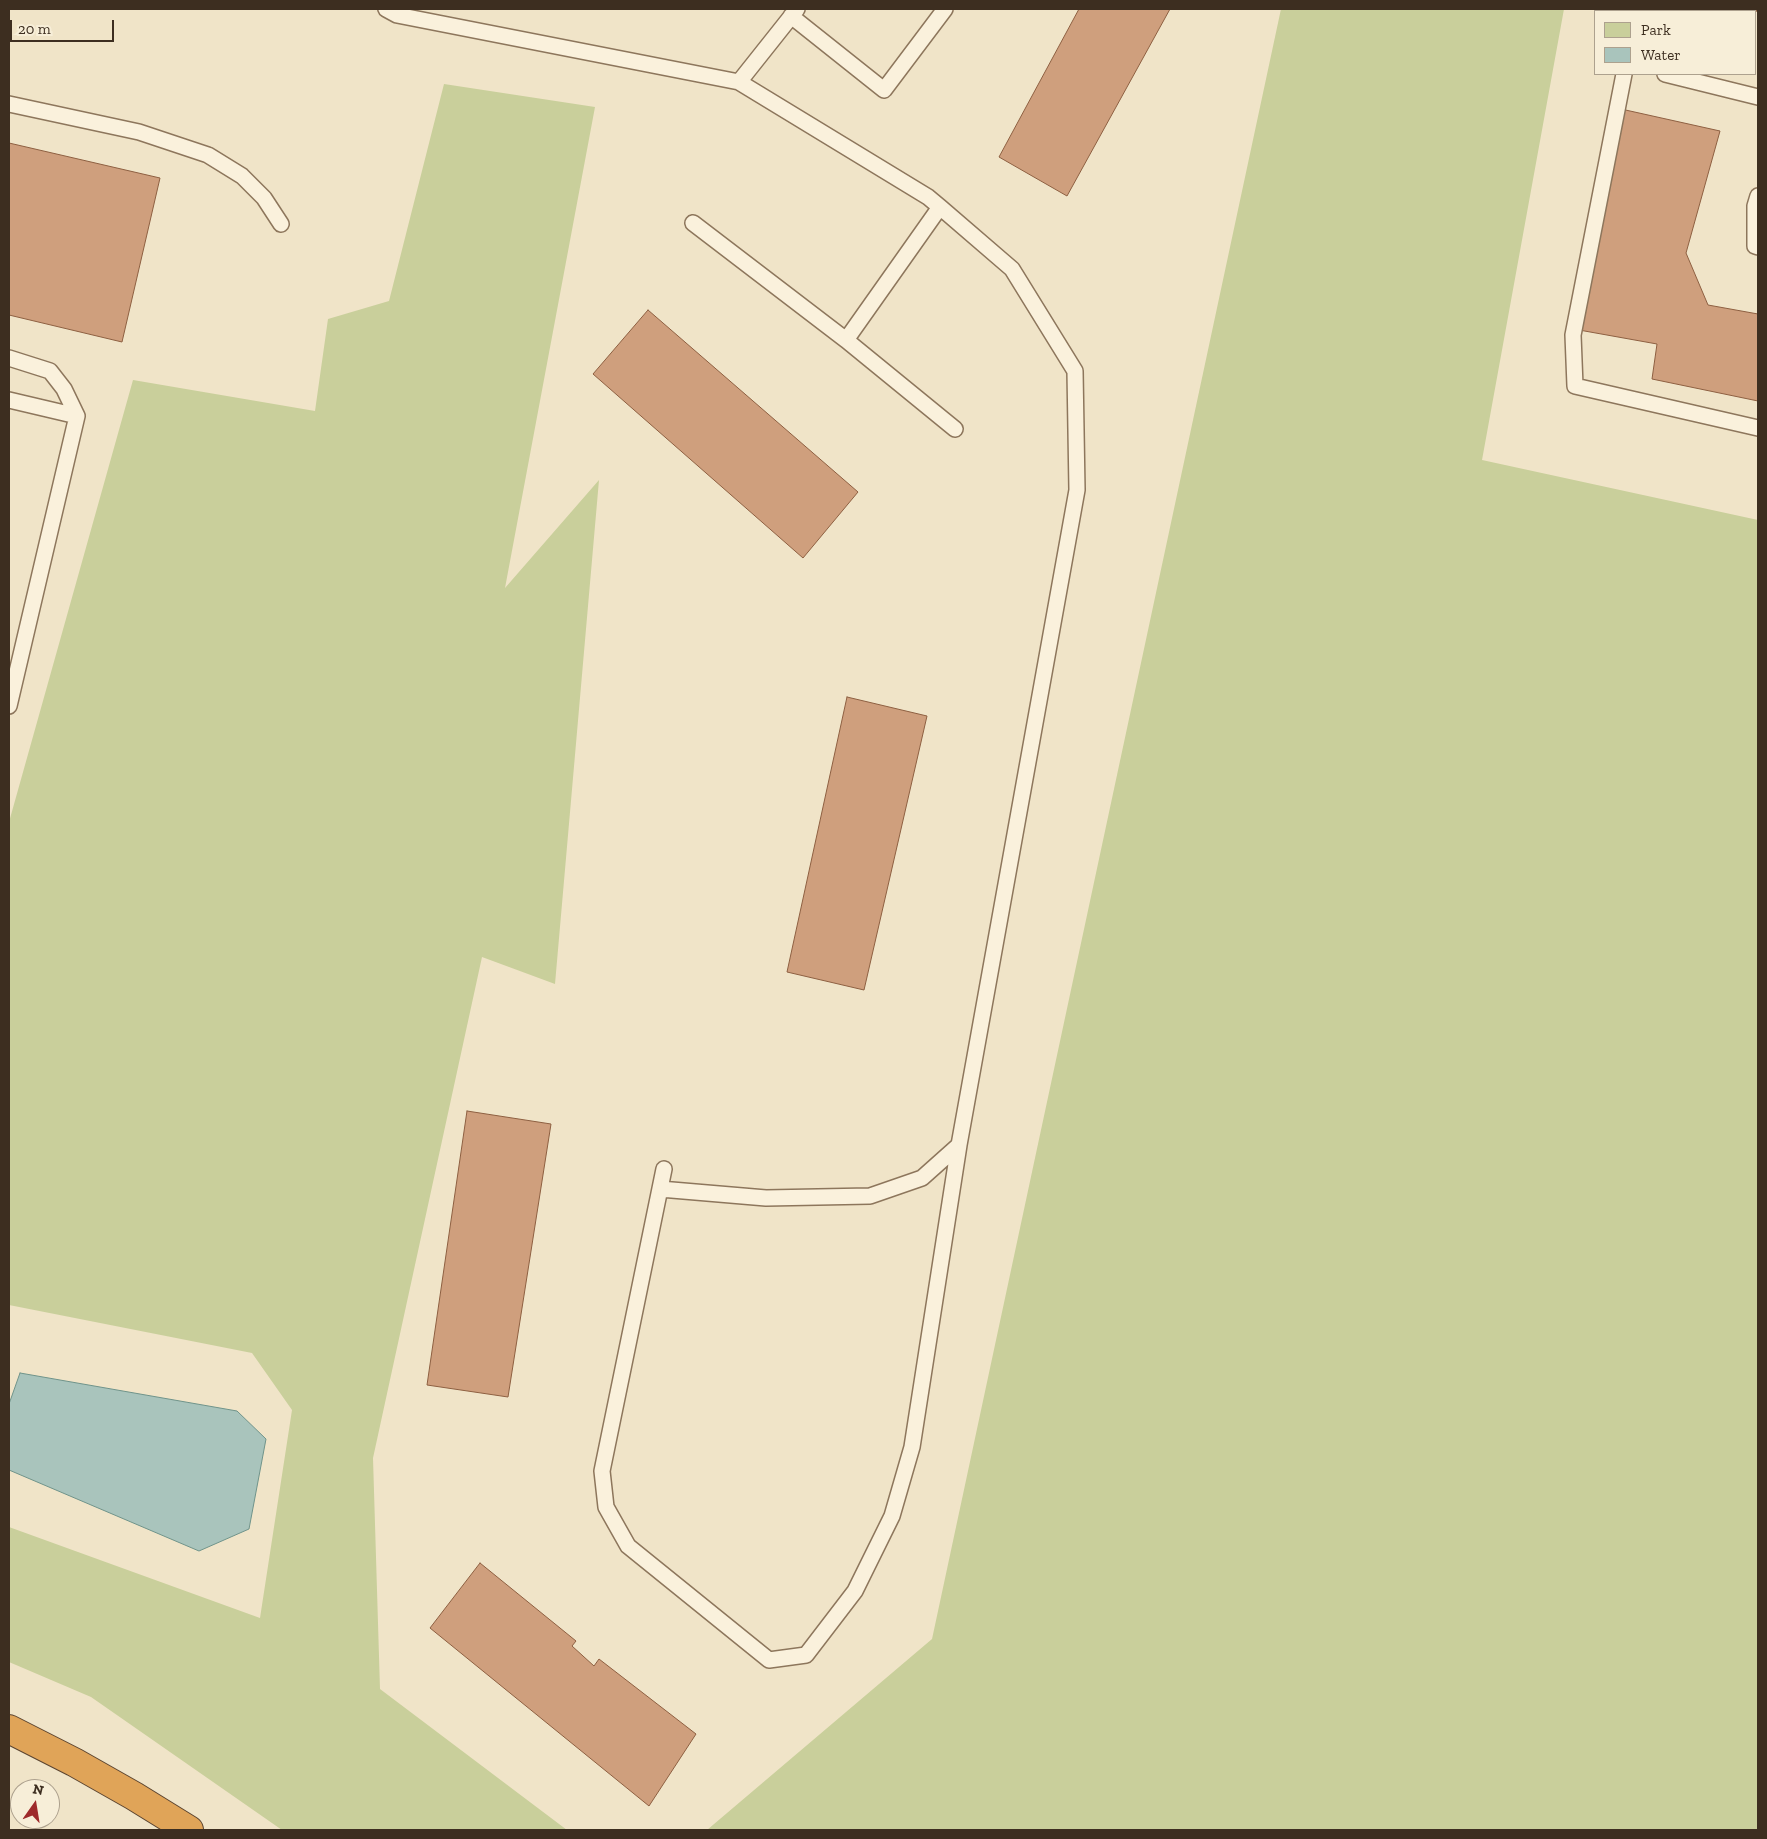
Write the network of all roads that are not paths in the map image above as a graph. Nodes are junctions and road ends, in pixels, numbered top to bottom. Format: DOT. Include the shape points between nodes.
graph roads {
  1 [pos="386,9"];
  2 [pos="945,9"];
  3 [pos="794,12"];
  4 [pos="1624,75"];
  5 [pos="1669,75"];
  6 [pos="739,82"];
  7 [pos="1758,97"];
  8 [pos="9,104"];
  9 [pos="1758,196"];
  10 [pos="940,207"];
  11 [pos="693,223"];
  12 [pos="281,224"];
  13 [pos="1758,247"];
  14 [pos="846,340"];
  15 [pos="9,358"];
  16 [pos="9,400"];
  17 [pos="77,416"];
  18 [pos="1758,428"];
  19 [pos="955,429"];
  20 [pos="9,706"];
  21 [pos="959,1146"];
  22 [pos="664,1169"];
  23 [pos="660,1189"];
  24 [pos="9,1729"];
  25 [pos="189,1830"];
  1 -- 6 [label="lane" via="397,15"];
  2 -- 3 [label="lane" via="884,90"];
  3 -- 6 [label="lane"];
  4 -- 18 [label="lane" via="1573,336 1575,386"];
  5 -- 7 [label="lane"];
  6 -- 10 [label="lane"];
  8 -- 12 [label="lane" via="139,132 208,154 242,176 264,198"];
  9 -- 13 [label="lane" via="1755,246"];
  10 -- 14 [label="lane"];
  10 -- 21 [label="lane" via="1012,270 1075,370 1077,490"];
  11 -- 14 [label="lane"];
  14 -- 19 [label="lane"];
  15 -- 17 [label="lane" via="50,371 64,389"];
  16 -- 17 [label="lane"];
  17 -- 20 [label="lane"];
  21 -- 23 [label="lane" via="922,1178 870,1196 766,1198"];
  21 -- 23 [label="lane" via="912,1447 892,1516 855,1592 806,1655 768,1660 628,1546 606,1507 602,1471"];
  22 -- 23 [label="lane"];
  24 -- 25 [label="highway" via="91,1772"];
}
